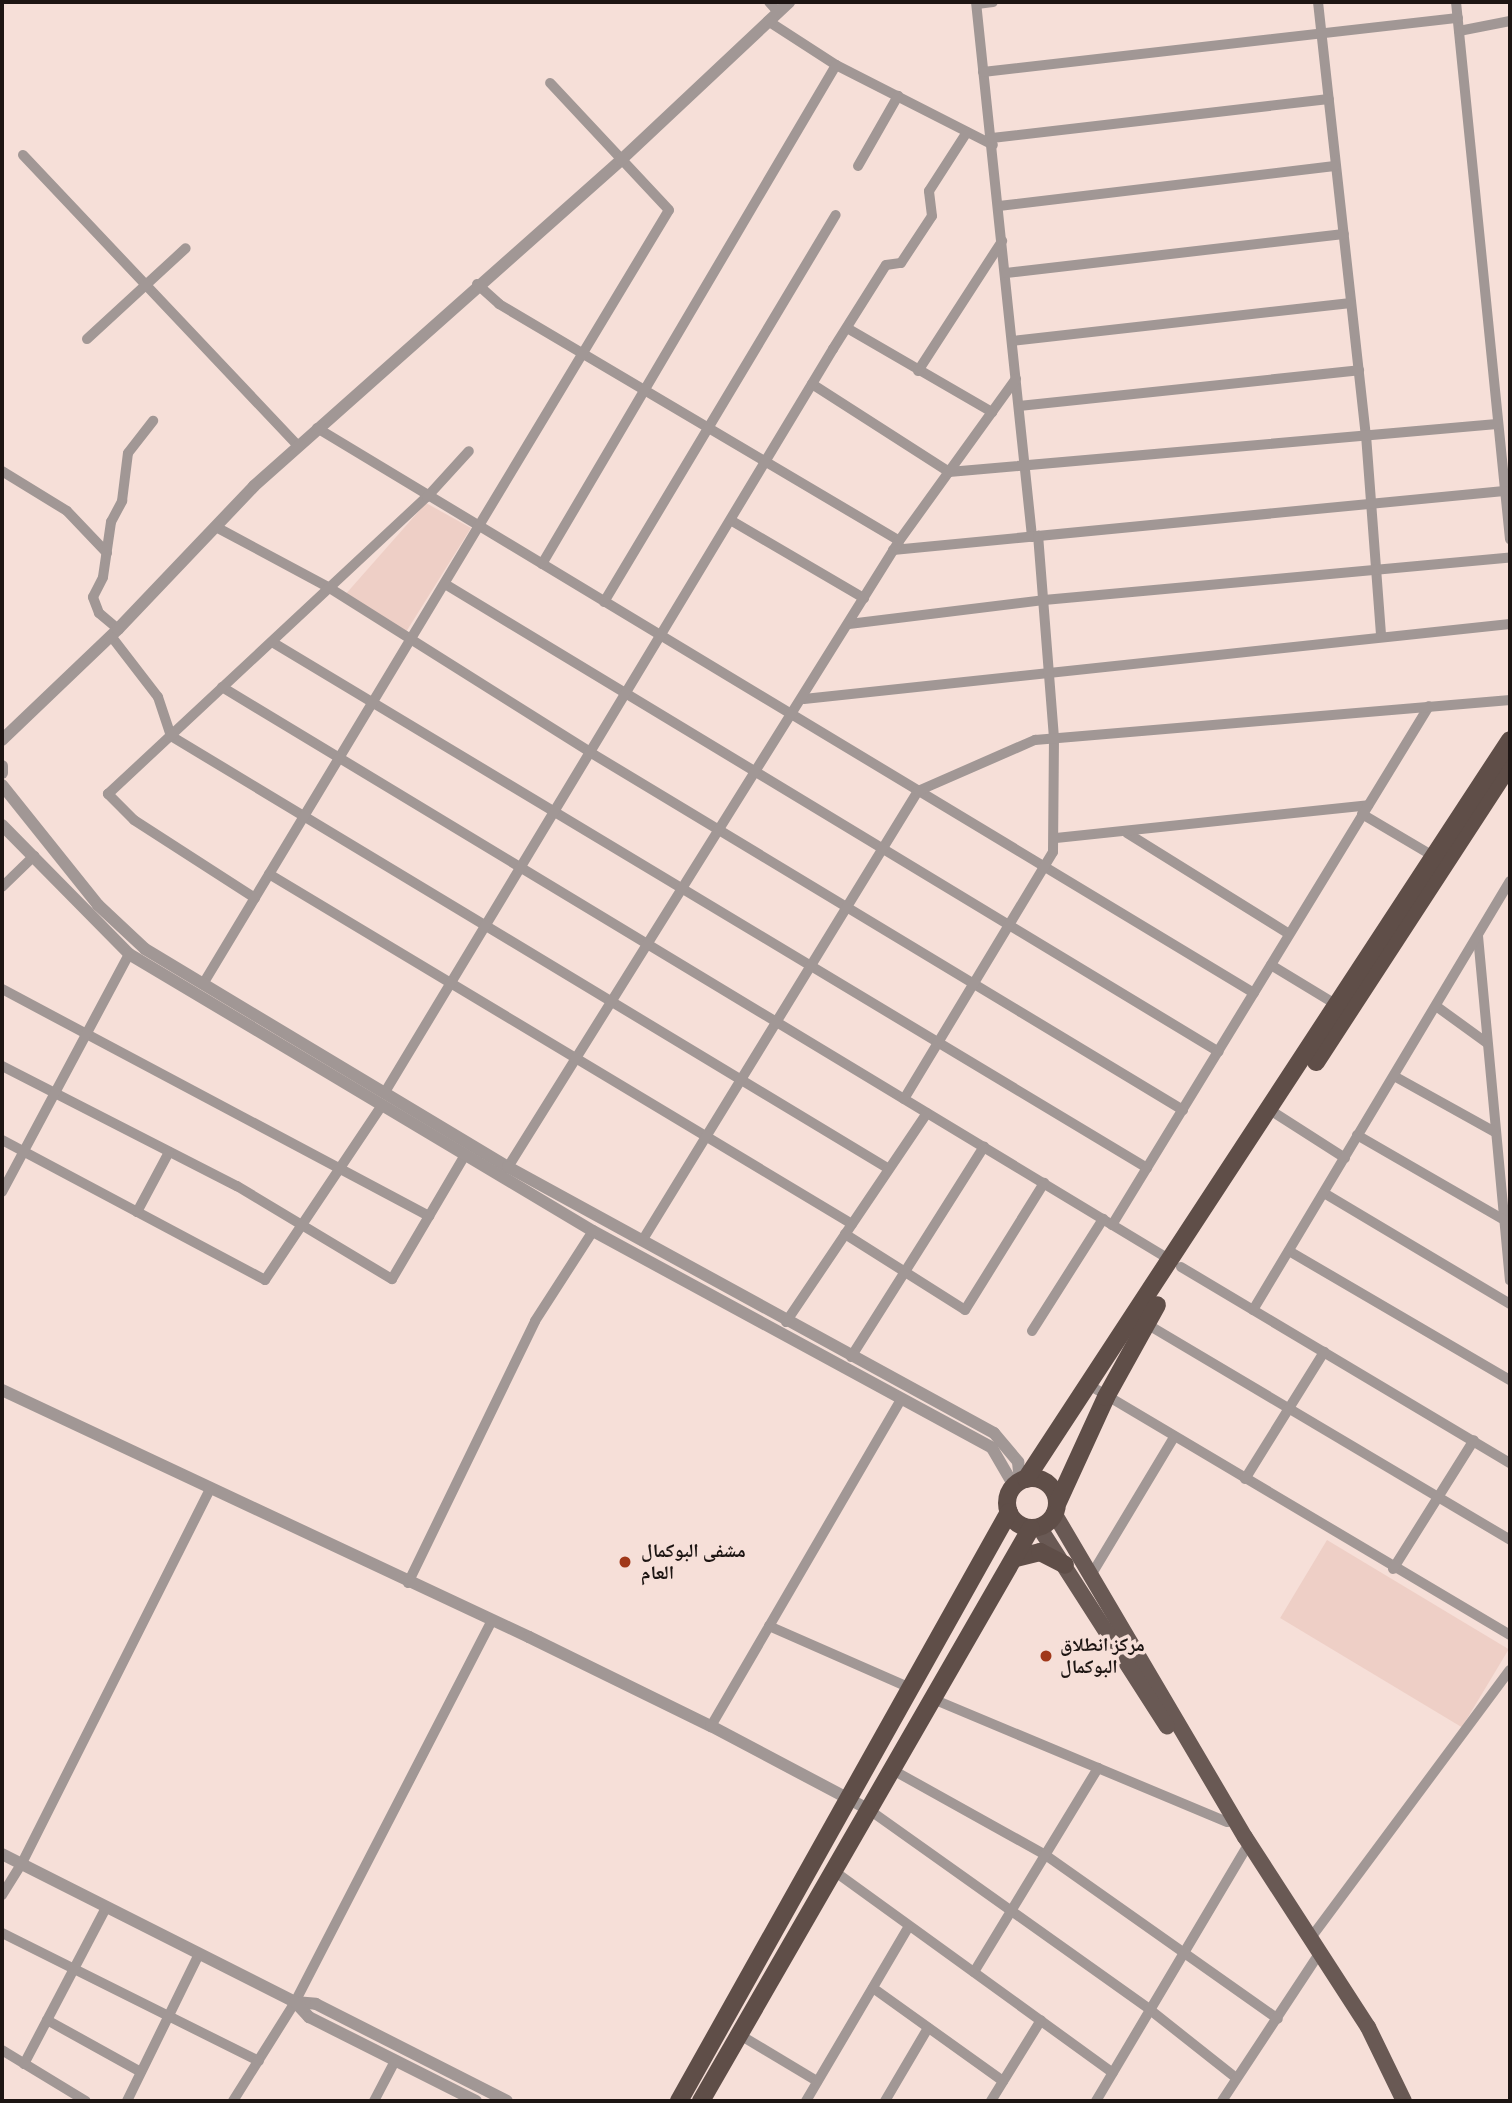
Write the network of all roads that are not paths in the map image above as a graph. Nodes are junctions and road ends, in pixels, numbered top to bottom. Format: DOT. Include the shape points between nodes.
graph roads {
  1 [pos="789,2"];
  2 [pos="993,2"];
  3 [pos="1318,2"];
  4 [pos="1456,2"];
  5 [pos="976,3"];
  6 [pos="774,7"];
  7 [pos="1458,18"];
  8 [pos="768,21"];
  9 [pos="1510,21"];
  10 [pos="1321,31"];
  11 [pos="1459,31"];
  12 [pos="835,65"];
  13 [pos="984,72"];
  14 [pos="550,83"];
  15 [pos="898,96"];
  16 [pos="1329,99"];
  17 [pos="967,132"];
  18 [pos="992,142"];
  19 [pos="23,155"];
  20 [pos="621,160"];
  21 [pos="858,166"];
  22 [pos="1335,166"];
  23 [pos="999,206"];
  24 [pos="836,215"];
  25 [pos="1344,234"];
  26 [pos="1002,241"];
  27 [pos="186,248"];
  28 [pos="1006,273"];
  29 [pos="145,284"];
  30 [pos="477,284"];
  31 [pos="1351,303"];
  32 [pos="846,328"];
  33 [pos="87,339"];
  34 [pos="1012,341"];
  35 [pos="585,356"];
  36 [pos="1359,370"];
  37 [pos="918,371"];
  38 [pos="1016,379"];
  39 [pos="811,384"];
  40 [pos="645,391"];
  41 [pos="1019,406"];
  42 [pos="992,412"];
  43 [pos="153,421"];
  44 [pos="1497,424"];
  45 [pos="317,428"];
  46 [pos="708,428"];
  47 [pos="1366,435"];
  48 [pos="298,446"];
  49 [pos="469,451"];
  50 [pos="765,460"];
  51 [pos="1025,466"];
  52 [pos="2,471"];
  53 [pos="948,472"];
  54 [pos="1504,491"];
  55 [pos="427,498"];
  56 [pos="1369,503"];
  57 [pos="732,521"];
  58 [pos="479,526"];
  59 [pos="216,527"];
  60 [pos="1035,536"];
  61 [pos="1510,540"];
  62 [pos="896,545"];
  63 [pos="107,553"];
  64 [pos="1510,558"];
  65 [pos="542,564"];
  66 [pos="1374,569"];
  67 [pos="445,584"];
  68 [pos="328,587"];
  69 [pos="864,598"];
  70 [pos="1044,600"];
  71 [pos="604,602"];
  72 [pos="849,624"];
  73 [pos="1510,624"];
  74 [pos="115,633"];
  75 [pos="659,634"];
  76 [pos="1381,636"];
  77 [pos="272,642"];
  78 [pos="410,642"];
  79 [pos="1049,672"];
  80 [pos="222,687"];
  81 [pos="624,692"];
  82 [pos="804,699"];
  83 [pos="1510,699"];
  84 [pos="373,702"];
  85 [pos="1429,706"];
  86 [pos="793,715"];
  87 [pos="170,736"];
  88 [pos="1054,738"];
  89 [pos="2,740"];
  90 [pos="1510,740"];
  91 [pos="588,751"];
  92 [pos="339,758"];
  93 [pos="1510,764"];
  94 [pos="2,766"];
  95 [pos="754,768"];
  96 [pos="2,774"];
  97 [pos="2,785"];
  98 [pos="918,791"];
  99 [pos="552,810"];
  100 [pos="1365,810"];
  101 [pos="304,816"];
  102 [pos="2,825"];
  103 [pos="718,830"];
  104 [pos="1127,833"];
  105 [pos="1056,838"];
  106 [pos="883,848"];
  107 [pos="34,856"];
  108 [pos="1440,860"];
  109 [pos="518,866"];
  110 [pos="1047,867"];
  111 [pos="269,874"];
  112 [pos="1510,881"];
  113 [pos="2,887"];
  114 [pos="683,889"];
  115 [pos="255,898"];
  116 [pos="846,907"];
  117 [pos="483,924"];
  118 [pos="1009,925"];
  119 [pos="1289,934"];
  120 [pos="1478,936"];
  121 [pos="648,944"];
  122 [pos="129,954"];
  123 [pos="1270,965"];
  124 [pos="811,966"];
  125 [pos="449,982"];
  126 [pos="203,984"];
  127 [pos="975,985"];
  128 [pos="2,989"];
  129 [pos="1254,993"];
  130 [pos="612,1002"];
  131 [pos="1436,1006"];
  132 [pos="1343,1009"];
  133 [pos="776,1022"];
  134 [pos="85,1034"];
  135 [pos="939,1043"];
  136 [pos="1487,1043"];
  137 [pos="1219,1052"];
  138 [pos="576,1058"];
  139 [pos="2,1066"];
  140 [pos="1394,1076"];
  141 [pos="741,1080"];
  142 [pos="385,1092"];
  143 [pos="53,1094"];
  144 [pos="904,1099"];
  145 [pos="381,1107"];
  146 [pos="1184,1110"];
  147 [pos="927,1113"];
  148 [pos="1275,1114"];
  149 [pos="1495,1132"];
  150 [pos="1357,1135"];
  151 [pos="706,1136"];
  152 [pos="2,1140"];
  153 [pos="984,1147"];
  154 [pos="1510,1150"];
  155 [pos="1497,1151"];
  156 [pos="23,1152"];
  157 [pos="169,1152"];
  158 [pos="464,1157"];
  159 [pos="1345,1158"];
  160 [pos="508,1167"];
  161 [pos="1147,1168"];
  162 [pos="340,1169"];
  163 [pos="889,1169"];
  164 [pos="1044,1183"];
  165 [pos="2,1192"];
  166 [pos="1325,1193"];
  167 [pos="137,1212"];
  168 [pos="429,1216"];
  169 [pos="1504,1220"];
  170 [pos="1107,1222"];
  171 [pos="302,1224"];
  172 [pos="852,1224"];
  173 [pos="593,1231"];
  174 [pos="845,1234"];
  175 [pos="642,1241"];
  176 [pos="1289,1251"];
  177 [pos="1177,1264"];
  178 [pos="904,1272"];
  179 [pos="1510,1281"];
  180 [pos="1510,1304"];
  181 [pos="1253,1310"];
  182 [pos="786,1322"];
  183 [pos="1145,1323"];
  184 [pos="1032,1331"];
  185 [pos="1324,1352"];
  186 [pos="851,1357"];
  187 [pos="1510,1380"];
  188 [pos="1089,1385"];
  189 [pos="2,1390"];
  190 [pos="1106,1397"];
  191 [pos="901,1399"];
  192 [pos="1289,1409"];
  193 [pos="1174,1437"];
  194 [pos="1474,1440"];
  195 [pos="1510,1463"];
  196 [pos="1245,1479"];
  197 [pos="1020,1482"];
  198 [pos="211,1488"];
  199 [pos="1438,1497"];
  200 [pos="1056,1507"];
  201 [pos="1009,1512"];
  202 [pos="1035,1528"];
  203 [pos="1510,1540"];
  204 [pos="1016,1558"];
  205 [pos="1065,1566"];
  206 [pos="1394,1569"];
  207 [pos="408,1583"];
  208 [pos="1091,1588"];
  209 [pos="492,1620"];
  210 [pos="769,1626"];
  211 [pos="1510,1635"];
  212 [pos="1510,1670"];
  213 [pos="910,1688"];
  214 [pos="933,1699"];
  215 [pos="711,1726"];
  216 [pos="1098,1768"];
  217 [pos="891,1769"];
  218 [pos="846,1798"];
  219 [pos="867,1809"];
  220 [pos="1227,1822"];
  221 [pos="1243,1842"];
  222 [pos="2,1854"];
  223 [pos="1044,1854"];
  224 [pos="22,1863"];
  225 [pos="834,1871"];
  226 [pos="2,1895"];
  227 [pos="107,1906"];
  228 [pos="1010,1911"];
  229 [pos="908,1928"];
  230 [pos="2,1933"];
  231 [pos="1306,1933"];
  232 [pos="1183,1953"];
  233 [pos="200,1954"];
  234 [pos="1319,1954"];
  235 [pos="75,1968"];
  236 [pos="974,1972"];
  237 [pos="873,1988"];
  238 [pos="295,2002"];
  239 [pos="1149,2009"];
  240 [pos="169,2015"];
  241 [pos="47,2020"];
  242 [pos="1041,2020"];
  243 [pos="1278,2020"];
  244 [pos="928,2028"];
  245 [pos="740,2035"];
  246 [pos="2,2050"];
  247 [pos="259,2061"];
  248 [pos="395,2061"];
  249 [pos="24,2063"];
  250 [pos="141,2072"];
  251 [pos="1113,2073"];
  252 [pos="1236,2078"];
  253 [pos="817,2081"];
  254 [pos="1003,2081"];
  255 [pos="471,2083"];
  256 [pos="468,2099"];
  257 [pos="84,2101"];
  258 [pos="127,2101"];
  259 [pos="233,2101"];
  260 [pos="374,2101"];
  261 [pos="507,2101"];
  262 [pos="679,2101"];
  263 [pos="701,2101"];
  264 [pos="806,2101"];
  265 [pos="886,2101"];
  266 [pos="991,2101"];
  267 [pos="1096,2101"];
  268 [pos="1222,2101"];
  269 [pos="1404,2101"];
  1 -- 6 [label="street"];
  2 -- 5 [label="street"];
  3 -- 10 [label="street"];
  4 -- 7 [label="street"];
  5 -- 13 [label="street"];
  6 -- 8 [label="street"];
  7 -- 10 [label="street"];
  7 -- 11 [label="street"];
  8 -- 12 [label="street"];
  8 -- 20 [label="street"];
  9 -- 11 [label="street"];
  10 -- 13 [label="street"];
  10 -- 16 [label="street"];
  11 -- 44 [label="street"];
  12 -- 15 [label="street"];
  12 -- 40 [label="street"];
  13 -- 18 [label="street"];
  14 -- 20 [label="street"];
  15 -- 17 [label="street"];
  15 -- 21 [label="street"];
  16 -- 18 [label="street"];
  16 -- 22 [label="street"];
  17 -- 18 [label="street"];
  17 -- 32 [label="street" via="929,191 932,216 901,263 886,265"];
  18 -- 23 [label="street"];
  19 -- 29 [label="street"];
  20 -- 30 [label="street"];
  20 -- 35 [label="street" via="669,210"];
  22 -- 23 [label="street"];
  22 -- 25 [label="street"];
  23 -- 26 [label="street"];
  24 -- 46 [label="street"];
  25 -- 28 [label="street"];
  25 -- 31 [label="street"];
  26 -- 28 [label="street"];
  26 -- 37 [label="street"];
  27 -- 29 [label="street"];
  28 -- 34 [label="street"];
  29 -- 33 [label="street"];
  29 -- 48 [label="street"];
  30 -- 35 [label="street" via="499,304"];
  30 -- 45 [label="street"];
  31 -- 34 [label="street"];
  31 -- 36 [label="street"];
  32 -- 37 [label="street"];
  32 -- 39 [label="street"];
  34 -- 38 [label="street"];
  35 -- 40 [label="street"];
  35 -- 58 [label="street"];
  36 -- 41 [label="street"];
  36 -- 47 [label="street"];
  37 -- 42 [label="street"];
  38 -- 41 [label="street"];
  38 -- 42 [label="street"];
  39 -- 50 [label="street"];
  39 -- 53 [label="street"];
  40 -- 46 [label="street"];
  40 -- 65 [label="street"];
  41 -- 51 [label="street"];
  42 -- 53 [label="street"];
  43 -- 63 [label="street" via="128,453 122,501 111,522"];
  44 -- 47 [label="street"];
  44 -- 54 [label="street"];
  45 -- 48 [label="street"];
  45 -- 55 [label="street"];
  46 -- 50 [label="street"];
  46 -- 71 [label="street"];
  47 -- 51 [label="street"];
  47 -- 56 [label="street"];
  48 -- 59 [label="street"];
  49 -- 55 [label="street"];
  50 -- 57 [label="street"];
  50 -- 62 [label="street"];
  51 -- 53 [label="street"];
  51 -- 60 [label="street"];
  52 -- 63 [label="street" via="67,511"];
  53 -- 62 [label="street"];
  54 -- 56 [label="street"];
  54 -- 61 [label="street"];
  55 -- 58 [label="street"];
  55 -- 68 [label="street"];
  56 -- 60 [label="street"];
  56 -- 66 [label="street"];
  57 -- 69 [label="street"];
  57 -- 75 [label="street"];
  58 -- 65 [label="street"];
  58 -- 67 [label="street"];
  59 -- 68 [label="street"];
  59 -- 74 [label="street"];
  60 -- 62 [label="street"];
  60 -- 70 [label="street"];
  62 -- 69 [label="street"];
  63 -- 74 [label="street" via="93,597"];
  64 -- 66 [label="street"];
  65 -- 71 [label="street"];
  66 -- 70 [label="street"];
  66 -- 76 [label="street"];
  67 -- 78 [label="street"];
  67 -- 81 [label="street"];
  68 -- 77 [label="street"];
  68 -- 78 [label="street"];
  69 -- 72 [label="street"];
  70 -- 72 [label="street"];
  70 -- 79 [label="street"];
  71 -- 75 [label="street"];
  72 -- 82 [label="street"];
  73 -- 76 [label="street"];
  74 -- 87 [label="street" via="158,697"];
  74 -- 89 [label="street"];
  75 -- 81 [label="street"];
  75 -- 86 [label="street"];
  76 -- 79 [label="street"];
  77 -- 80 [label="street"];
  77 -- 84 [label="street"];
  78 -- 84 [label="street"];
  78 -- 91 [label="street"];
  79 -- 82 [label="street"];
  79 -- 88 [label="street"];
  80 -- 87 [label="street"];
  80 -- 92 [label="street"];
  81 -- 91 [label="street"];
  81 -- 95 [label="street"];
  82 -- 86 [label="street"];
  83 -- 85 [label="street"];
  84 -- 92 [label="street"];
  84 -- 99 [label="street"];
  85 -- 88 [label="street"];
  85 -- 100 [label="street"];
  86 -- 95 [label="street"];
  86 -- 98 [label="street"];
  87 -- 101 [label="street"];
  87 -- 115 [label="street" via="108,794 134,820"];
  88 -- 98 [label="street" via="1035,740"];
  88 -- 105 [label="street"];
  90 -- 108 [label="highway"];
  91 -- 99 [label="street"];
  91 -- 103 [label="street"];
  92 -- 101 [label="street"];
  92 -- 109 [label="street"];
  93 -- 108 [label="highway"];
  94 -- 96 [label="street"];
  95 -- 103 [label="street"];
  95 -- 106 [label="street"];
  97 -- 126 [label="street" via="126,934"];
  98 -- 106 [label="street"];
  98 -- 110 [label="street"];
  99 -- 109 [label="street"];
  99 -- 114 [label="street"];
  100 -- 104 [label="street"];
  100 -- 108 [label="street"];
  100 -- 119 [label="street"];
  101 -- 111 [label="street"];
  101 -- 117 [label="street"];
  102 -- 107 [label="street"];
  103 -- 114 [label="street"];
  103 -- 116 [label="street"];
  104 -- 105 [label="street"];
  104 -- 119 [label="street"];
  105 -- 110 [label="street"];
  106 -- 116 [label="street"];
  106 -- 118 [label="street"];
  107 -- 113 [label="street"];
  107 -- 122 [label="street"];
  108 -- 132 [label="highway"];
  109 -- 117 [label="street"];
  109 -- 121 [label="street"];
  110 -- 118 [label="street"];
  110 -- 129 [label="street"];
  111 -- 115 [label="street"];
  111 -- 125 [label="street"];
  112 -- 120 [label="street"];
  114 -- 121 [label="street"];
  114 -- 124 [label="street"];
  115 -- 126 [label="street"];
  116 -- 124 [label="street"];
  116 -- 127 [label="street"];
  117 -- 125 [label="street"];
  117 -- 130 [label="street"];
  118 -- 127 [label="street"];
  118 -- 137 [label="street"];
  119 -- 123 [label="street"];
  120 -- 131 [label="street"];
  120 -- 136 [label="street"];
  121 -- 130 [label="street"];
  121 -- 133 [label="street"];
  122 -- 134 [label="street"];
  122 -- 145 [label="street"];
  123 -- 129 [label="street"];
  123 -- 132 [label="street"];
  124 -- 133 [label="street"];
  124 -- 135 [label="street"];
  125 -- 138 [label="street"];
  125 -- 142 [label="street"];
  126 -- 142 [label="street"];
  127 -- 135 [label="street"];
  127 -- 146 [label="street"];
  128 -- 134 [label="street"];
  129 -- 137 [label="street"];
  130 -- 138 [label="street"];
  130 -- 141 [label="street"];
  131 -- 136 [label="street"];
  131 -- 140 [label="street"];
  132 -- 148 [label="highway"];
  133 -- 141 [label="street"];
  133 -- 144 [label="street"];
  134 -- 143 [label="street"];
  134 -- 162 [label="street"];
  135 -- 144 [label="street"];
  135 -- 161 [label="street"];
  136 -- 149 [label="street"];
  137 -- 146 [label="street"];
  138 -- 151 [label="street"];
  138 -- 160 [label="street"];
  139 -- 143 [label="street"];
  140 -- 149 [label="street"];
  140 -- 150 [label="street"];
  141 -- 151 [label="street"];
  141 -- 163 [label="street"];
  142 -- 160 [label="street"];
  143 -- 156 [label="street"];
  143 -- 157 [label="street"];
  144 -- 147 [label="street"];
  145 -- 158 [label="street"];
  145 -- 162 [label="street"];
  146 -- 161 [label="street"];
  147 -- 153 [label="street"];
  147 -- 163 [label="street"];
  148 -- 159 [label="street"];
  148 -- 177 [label="highway"];
  149 -- 155 [label="street"];
  150 -- 159 [label="street"];
  150 -- 169 [label="street"];
  151 -- 172 [label="street"];
  151 -- 175 [label="street"];
  152 -- 156 [label="street"];
  153 -- 164 [label="street"];
  153 -- 178 [label="street"];
  154 -- 155 [label="street"];
  155 -- 169 [label="street"];
  156 -- 165 [label="street"];
  156 -- 167 [label="street"];
  157 -- 167 [label="street"];
  157 -- 171 [label="street"];
  158 -- 168 [label="street"];
  158 -- 173 [label="street"];
  159 -- 166 [label="street"];
  160 -- 175 [label="street"];
  161 -- 170 [label="street"];
  162 -- 168 [label="street"];
  162 -- 171 [label="street"];
  163 -- 172 [label="street"];
  164 -- 170 [label="street"];
  164 -- 178 [label="street" via="965,1310"];
  166 -- 176 [label="street"];
  166 -- 180 [label="street"];
  167 -- 171 [label="street" via="265,1280"];
  168 -- 171 [label="street" via="392,1279"];
  169 -- 179 [label="street"];
  170 -- 177 [label="street"];
  170 -- 184 [label="street"];
  172 -- 174 [label="street"];
  173 -- 191 [label="street"];
  173 -- 207 [label="street" via="535,1321"];
  174 -- 178 [label="street"];
  174 -- 182 [label="street"];
  175 -- 182 [label="street"];
  176 -- 181 [label="street"];
  176 -- 187 [label="street"];
  177 -- 181 [label="street"];
  177 -- 183 [label="highway"];
  177 -- 188 [label="highway"];
  178 -- 186 [label="street"];
  181 -- 185 [label="street"];
  182 -- 186 [label="street"];
  183 -- 190 [label="highway"];
  183 -- 192 [label="street"];
  185 -- 192 [label="street"];
  185 -- 194 [label="street"];
  186 -- 197 [label="street" via="994,1433 1018,1462"];
  188 -- 190 [label="street"];
  188 -- 197 [label="highway"];
  189 -- 198 [label="street"];
  190 -- 193 [label="street"];
  190 -- 200 [label="highway"];
  191 -- 197 [label="street" via="992,1448"];
  191 -- 210 [label="street"];
  192 -- 196 [label="street"];
  192 -- 199 [label="street"];
  193 -- 196 [label="street"];
  193 -- 208 [label="street"];
  194 -- 195 [label="street"];
  194 -- 199 [label="street"];
  196 -- 206 [label="street"];
  197 -- 200 [label="highway" via="1048,1483"];
  197 -- 201 [label="highway" via="1008,1498"];
  198 -- 207 [label="street"];
  198 -- 224 [label="street"];
  199 -- 203 [label="street"];
  199 -- 206 [label="street"];
  200 -- 202 [label="highway"];
  200 -- 208 [label="main road"];
  201 -- 202 [label="highway" via="1018,1523"];
  201 -- 213 [label="highway"];
  202 -- 204 [label="highway"];
  202 -- 205 [label="main road"];
  204 -- 205 [label="highway" via="1040,1552"];
  204 -- 214 [label="highway"];
  205 -- 208 [label="main road"];
  206 -- 211 [label="street"];
  207 -- 209 [label="street"];
  208 -- 220 [label="main road"];
  208 -- 221 [label="main road"];
  209 -- 215 [label="street"];
  209 -- 238 [label="street"];
  210 -- 213 [label="street"];
  210 -- 215 [label="street"];
  212 -- 231 [label="street"];
  213 -- 218 [label="highway"];
  214 -- 216 [label="street"];
  214 -- 217 [label="highway"];
  215 -- 218 [label="street"];
  216 -- 220 [label="street"];
  216 -- 223 [label="street"];
  217 -- 219 [label="highway"];
  217 -- 223 [label="street"];
  218 -- 219 [label="street"];
  218 -- 262 [label="highway"];
  219 -- 225 [label="highway"];
  219 -- 228 [label="street"];
  220 -- 221 [label="main road"];
  221 -- 231 [label="main road"];
  221 -- 232 [label="street"];
  222 -- 224 [label="street"];
  223 -- 228 [label="street"];
  223 -- 232 [label="street"];
  224 -- 226 [label="street"];
  224 -- 227 [label="street"];
  225 -- 229 [label="street"];
  225 -- 245 [label="highway"];
  227 -- 233 [label="street"];
  227 -- 235 [label="street"];
  228 -- 236 [label="street"];
  228 -- 239 [label="street"];
  229 -- 236 [label="street"];
  229 -- 237 [label="street"];
  230 -- 235 [label="street"];
  231 -- 234 [label="main road"];
  232 -- 239 [label="street"];
  232 -- 243 [label="street"];
  233 -- 238 [label="street"];
  233 -- 240 [label="street"];
  234 -- 243 [label="street"];
  234 -- 269 [label="main road" via="1368,2027"];
  235 -- 240 [label="street"];
  235 -- 241 [label="street"];
  236 -- 242 [label="street"];
  237 -- 244 [label="street"];
  237 -- 253 [label="street"];
  238 -- 247 [label="street"];
  238 -- 248 [label="street" via="309,2017"];
  238 -- 255 [label="street" via="316,2004"];
  239 -- 251 [label="street"];
  239 -- 252 [label="street"];
  240 -- 247 [label="street"];
  240 -- 250 [label="street"];
  241 -- 249 [label="street"];
  241 -- 250 [label="street"];
  242 -- 251 [label="street"];
  242 -- 254 [label="street"];
  243 -- 252 [label="street"];
  244 -- 254 [label="street"];
  244 -- 265 [label="street"];
  245 -- 253 [label="street"];
  245 -- 263 [label="highway"];
  246 -- 249 [label="street"];
  247 -- 259 [label="street"];
  248 -- 256 [label="street"];
  248 -- 260 [label="street"];
  249 -- 257 [label="street"];
  250 -- 258 [label="street"];
  251 -- 267 [label="street"];
  252 -- 268 [label="street"];
  253 -- 264 [label="street"];
  254 -- 266 [label="street"];
  255 -- 256 [label="street"];
  255 -- 261 [label="street"];
}
